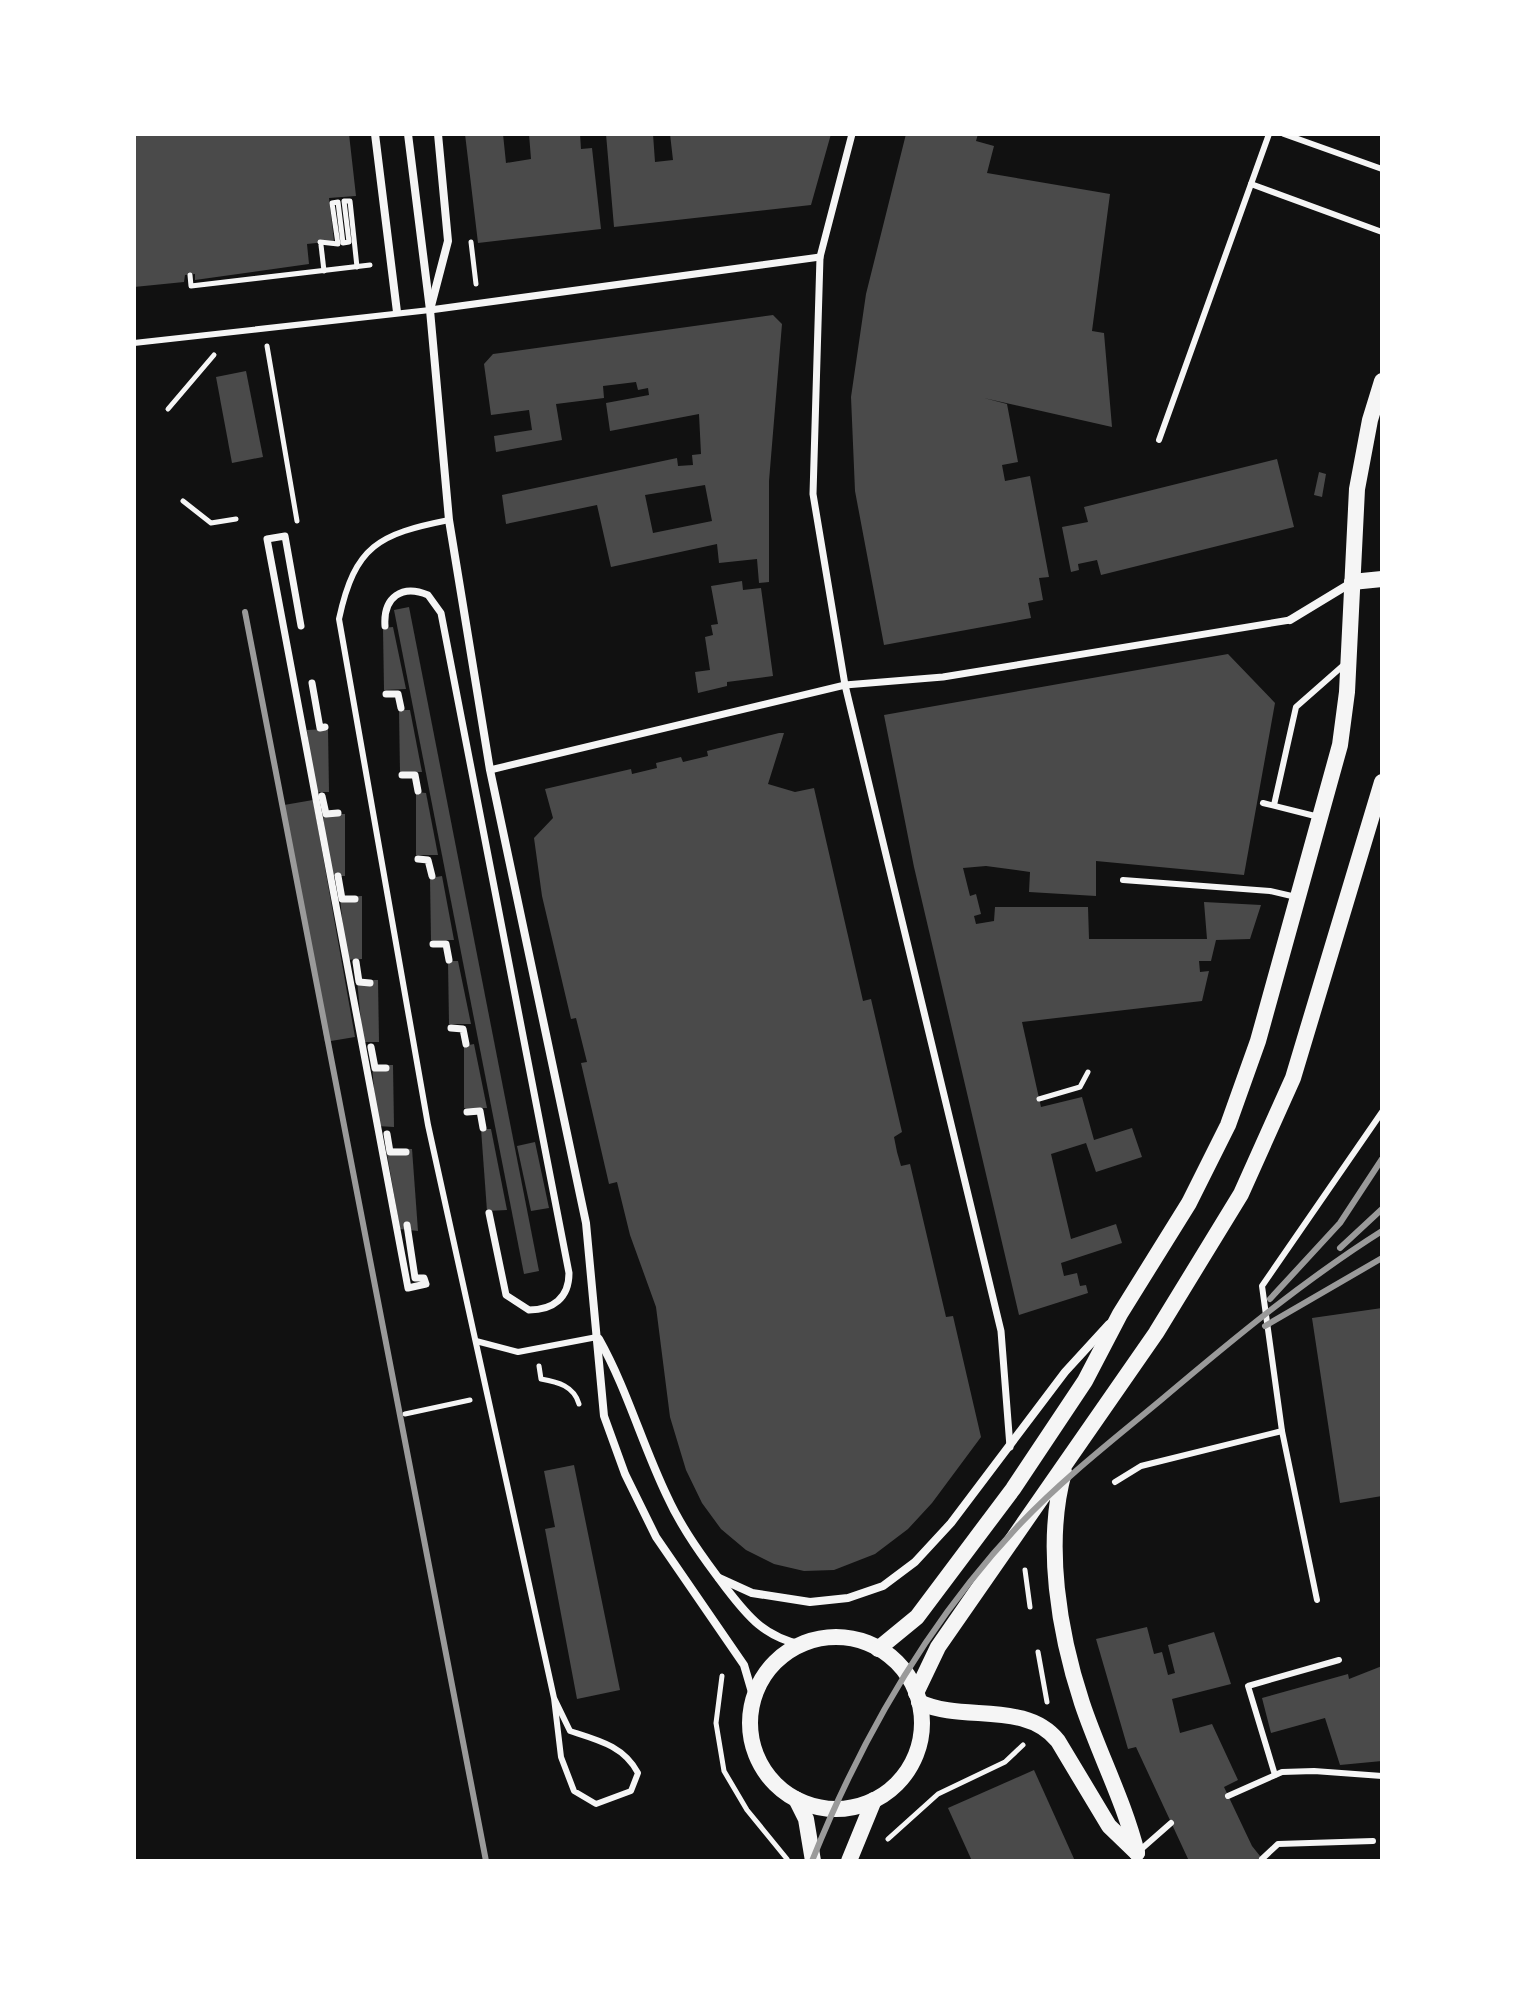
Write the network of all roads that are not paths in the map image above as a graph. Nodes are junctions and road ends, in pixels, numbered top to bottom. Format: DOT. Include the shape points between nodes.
graph roads {
  1 [pos="375,134"];
  2 [pos="408,134"];
  3 [pos="438,134"];
  4 [pos="852,134"];
  5 [pos="1269,134"];
  6 [pos="1284,134"];
  7 [pos="1382,169"];
  8 [pos="1251,184"];
  9 [pos="1382,232"];
  10 [pos="820,257"];
  11 [pos="430,310"];
  12 [pos="397,312"];
  13 [pos="134,343"];
  14 [pos="1382,381"];
  15 [pos="1159,440"];
  16 [pos="449,520"];
  17 [pos="1382,579"];
  18 [pos="1352,582"];
  19 [pos="1290,620"];
  20 [pos="301,626"];
  21 [pos="385,626"];
  22 [pos="1348,661"];
  23 [pos="312,683"];
  24 [pos="845,685"];
  25 [pos="386,694"];
  26 [pos="401,708"];
  27 [pos="325,727"];
  28 [pos="490,770"];
  29 [pos="402,775"];
  30 [pos="1382,782"];
  31 [pos="418,791"];
  32 [pos="322,796"];
  33 [pos="1263,803"];
  34 [pos="1274,805"];
  35 [pos="338,813"];
  36 [pos="1322,818"];
  37 [pos="418,859"];
  38 [pos="338,876"];
  39 [pos="432,876"];
  40 [pos="1123,880"];
  41 [pos="1299,898"];
  42 [pos="355,899"];
  43 [pos="433,944"];
  44 [pos="449,960"];
  45 [pos="356,962"];
  46 [pos="370,983"];
  47 [pos="451,1028"];
  48 [pos="466,1044"];
  49 [pos="371,1047"];
  50 [pos="386,1068"];
  51 [pos="467,1112"];
  52 [pos="1382,1112"];
  53 [pos="483,1128"];
  54 [pos="387,1134"];
  55 [pos="406,1152"];
  56 [pos="489,1213"];
  57 [pos="407,1225"];
  58 [pos="1120,1314"];
  59 [pos="598,1337"];
  60 [pos="476,1341"];
  61 [pos="1282,1431"];
  62 [pos="1010,1450"];
  63 [pos="1068,1461"];
  64 [pos="1115,1482"];
  65 [pos="719,1578"];
  66 [pos="1317,1600"];
  67 [pos="802,1645"];
  68 [pos="878,1649"];
  69 [pos="1339,1660"];
  70 [pos="554,1698"];
  71 [pos="918,1698"];
  72 [pos="754,1699"];
  73 [pos="1275,1775"];
  74 [pos="1382,1776"];
  75 [pos="1228,1796"];
  76 [pos="796,1799"];
  77 [pos="874,1800"];
  78 [pos="1171,1823"];
  79 [pos="1373,1841"];
  80 [pos="1140,1857"];
  81 [pos="1262,1859"];
  82 [pos="813,1861"];
  83 [pos="849,1861"];
  1 -- 12 [label="street"];
  2 -- 11 [label="street"];
  3 -- 11 [label="street" via="448,241"];
  4 -- 10 [label="street"];
  5 -- 8 [label="lane"];
  6 -- 7 [label="lane"];
  8 -- 9 [label="lane"];
  8 -- 15 [label="lane"];
  10 -- 11 [label="street"];
  10 -- 24 [label="street" via="813,494"];
  11 -- 12 [label="lane"];
  11 -- 16 [label="street"];
  12 -- 13 [label="lane"];
  14 -- 18 [label="main road" via="1357,489"];
  16 -- 28 [label="street"];
  16 -- 60 [label="lane" via="399,530 364,555 346,586 339,619 413,1047"];
  17 -- 18 [label="main road"];
  18 -- 19 [label="street"];
  18 -- 22 [label="main road"];
  19 -- 24 [label="street" via="943,677"];
  20 -- 57 [label="street" via="285,536 267,539 408,1288 426,1284 424,1278 415,1278"];
  21 -- 56 [label="street" via="387,603 407,590 428,595 441,613 569,1273 563,1297 553,1306 529,1310 506,1295"];
  22 -- 34 [label="lane" via="1296,707"];
  22 -- 36 [label="main road" via="1344,723"];
  23 -- 27 [label="street" via="320,728"];
  24 -- 28 [label="street"];
  24 -- 62 [label="street" via="1001,1331"];
  25 -- 26 [label="street" via="398,694"];
  28 -- 59 [label="street" via="586,1223"];
  29 -- 31 [label="street" via="415,775"];
  30 -- 63 [label="main road" via="1274,1126 1196,1269"];
  32 -- 35 [label="street" via="326,814"];
  33 -- 34 [label="lane"];
  34 -- 36 [label="lane"];
  36 -- 41 [label="main road"];
  37 -- 39 [label="street" via="428,860"];
  38 -- 42 [label="street" via="342,899"];
  40 -- 41 [label="lane" via="1270,891"];
  41 -- 58 [label="main road" via="1228,1125 1189,1203"];
  43 -- 44 [label="street" via="446,944"];
  45 -- 46 [label="street" via="359,982"];
  47 -- 48 [label="street" via="463,1029"];
  49 -- 50 [label="street" via="375,1068"];
  51 -- 53 [label="street" via="480,1111"];
  52 -- 61 [label="lane" via="1262,1286"];
  54 -- 55 [label="street" via="390,1152"];
  58 -- 62 [label="street" via="1083,1351"];
  58 -- 68 [label="main road" via="1085,1381 1013,1489 917,1617"];
  59 -- 60 [label="lane" via="518,1352"];
  59 -- 65 [label="street" via="618,1372 667,1496"];
  59 -- 72 [label="street" via="604,1416 625,1474 676,1569 744,1665"];
  60 -- 70 [label="lane"];
  61 -- 64 [label="lane" via="1141,1466"];
  61 -- 66 [label="lane"];
  62 -- 65 [label="street" via="915,1562 883,1586 848,1598 810,1602 752,1593"];
  63 -- 71 [label="main road" via="938,1647"];
  63 -- 80 [label="main road" via="1056,1533 1065,1634 1082,1703"];
  65 -- 67 [label="street" via="755,1623 777,1639"];
  67 -- 68 [label="main road" via="846,1638"];
  67 -- 72 [label="main road" via="772,1667"];
  68 -- 71 [label="main road" via="902,1667"];
  69 -- 73 [label="lane" via="1248,1686"];
  70 -- 70 [label="lane" via="561,1757 574,1791 596,1804 631,1791 638,1773 629,1757 614,1746 570,1731"];
  71 -- 77 [label="main road" via="922,1726 914,1759 893,1787"];
  71 -- 80 [label="main road" via="951,1713 1037,1723 1058,1741 1109,1826"];
  72 -- 76 [label="main road" via="751,1728 757,1757 773,1781"];
  73 -- 74 [label="lane" via="1314,1771"];
  73 -- 75 [label="lane"];
  76 -- 77 [label="main road" via="833,1809"];
  76 -- 82 [label="main road" via="806,1819"];
  77 -- 83 [label="main road"];
  78 -- 80 [label="lane"];
  79 -- 81 [label="lane" via="1278,1844"];
}
